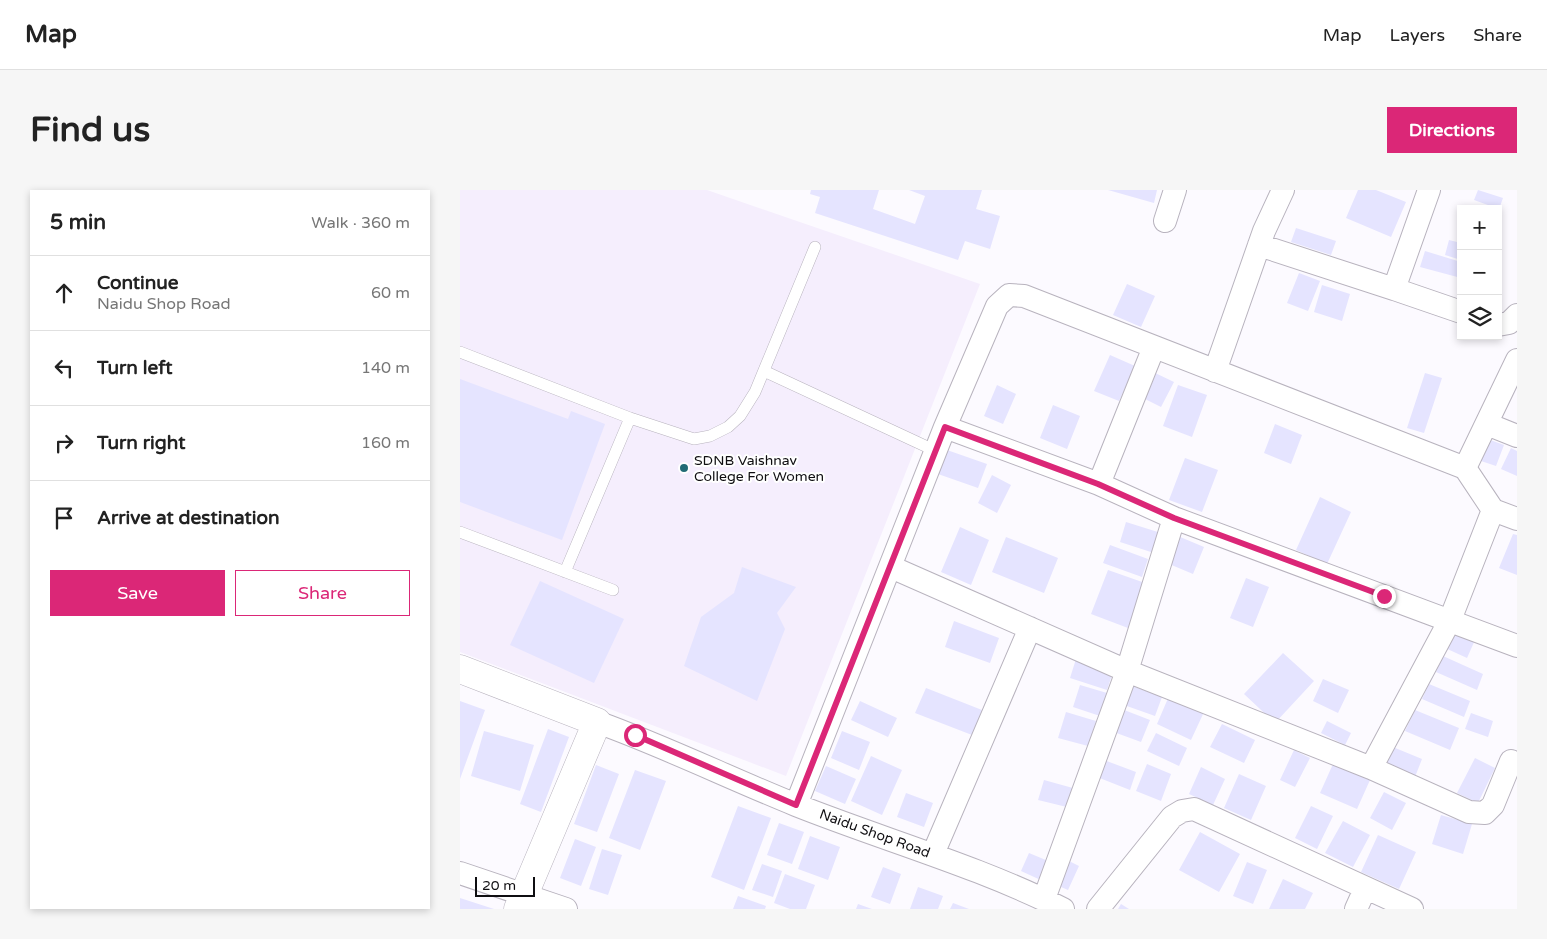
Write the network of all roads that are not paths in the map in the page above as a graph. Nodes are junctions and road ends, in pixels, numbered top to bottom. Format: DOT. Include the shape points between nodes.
graph roads {
  1 [pos="1175,190"];
  2 [pos="1283,190"];
  3 [pos="1429,190"];
  4 [pos="1165,221"];
  5 [pos="1260,244"];
  6 [pos="815,247"];
  7 [pos="1394,289"];
  8 [pos="1457,311"];
  9 [pos="1517,315"];
  10 [pos="1502,324"];
  11 [pos="1154,347"];
  12 [pos="460,352"];
  13 [pos="1517,360"];
  14 [pos="764,371"];
  15 [pos="1215,371"];
  16 [pos="630,418"];
  17 [pos="1487,424"];
  18 [pos="945,427"];
  19 [pos="1517,436"];
  20 [pos="936,450"];
  21 [pos="1465,468"];
  22 [pos="1098,484"];
  23 [pos="1493,510"];
  24 [pos="1174,518"];
  25 [pos="1517,519"];
  26 [pos="460,532"];
  27 [pos="891,567"];
  28 [pos="565,572"];
  29 [pos="613,590"];
  30 [pos="1450,620"];
  31 [pos="1030,628"];
  32 [pos="1517,646"];
  33 [pos="460,669"];
  34 [pos="1127,671"];
  35 [pos="597,722"];
  36 [pos="1511,762"];
  37 [pos="1371,768"];
  38 [pos="796,805"];
  39 [pos="933,854"];
  40 [pos="460,873"];
  41 [pos="1361,899"];
  42 [pos="521,901"];
  43 [pos="1055,905"];
  44 [pos="566,909"];
  45 [pos="1098,909"];
  46 [pos="1412,909"];
  1 -- 4 [label="street"];
  2 -- 5 [label="street"];
  3 -- 7 [label="street"];
  5 -- 7 [label="street"];
  5 -- 15 [label="street"];
  6 -- 14 [label="lane"];
  7 -- 8 [label="street"];
  9 -- 10 [label="street" via="1509,323"];
  11 -- 15 [label="street"];
  11 -- 18 [label="street" via="1024,296 1009,295 997,306"];
  11 -- 22 [label="street"];
  12 -- 16 [label="lane"];
  13 -- 17 [label="street"];
  14 -- 16 [label="lane" via="740,416 710,436 694,439"];
  14 -- 20 [label="lane"];
  15 -- 21 [label="street"];
  16 -- 28 [label="lane"];
  17 -- 19 [label="street"];
  17 -- 21 [label="street"];
  18 -- 20 [label="street"];
  18 -- 22 [label="street"];
  20 -- 27 [label="street"];
  21 -- 23 [label="street"];
  22 -- 24 [label="street"];
  23 -- 25 [label="street"];
  23 -- 30 [label="street"];
  24 -- 30 [label="street"];
  24 -- 34 [label="street"];
  26 -- 28 [label="lane"];
  27 -- 31 [label="street"];
  27 -- 38 [label="street"];
  28 -- 29 [label="lane"];
  30 -- 32 [label="street"];
  30 -- 37 [label="street"];
  31 -- 34 [label="street"];
  31 -- 39 [label="street"];
  33 -- 35 [label="street"];
  34 -- 37 [label="street"];
  34 -- 43 [label="street"];
  35 -- 38 [label="street, Naidu Shop Road" via="635,735"];
  35 -- 42 [label="street"];
  36 -- 37 [label="street" via="1493,805 1485,813 1469,812"];
  38 -- 39 [label="street, Naidu Shop Road"];
  39 -- 43 [label="street, Naidu Shop Road"];
  40 -- 42 [label="street"];
  41 -- 45 [label="street" via="1194,809 1172,817"];
  41 -- 46 [label="street"];
  42 -- 44 [label="street"];
}
